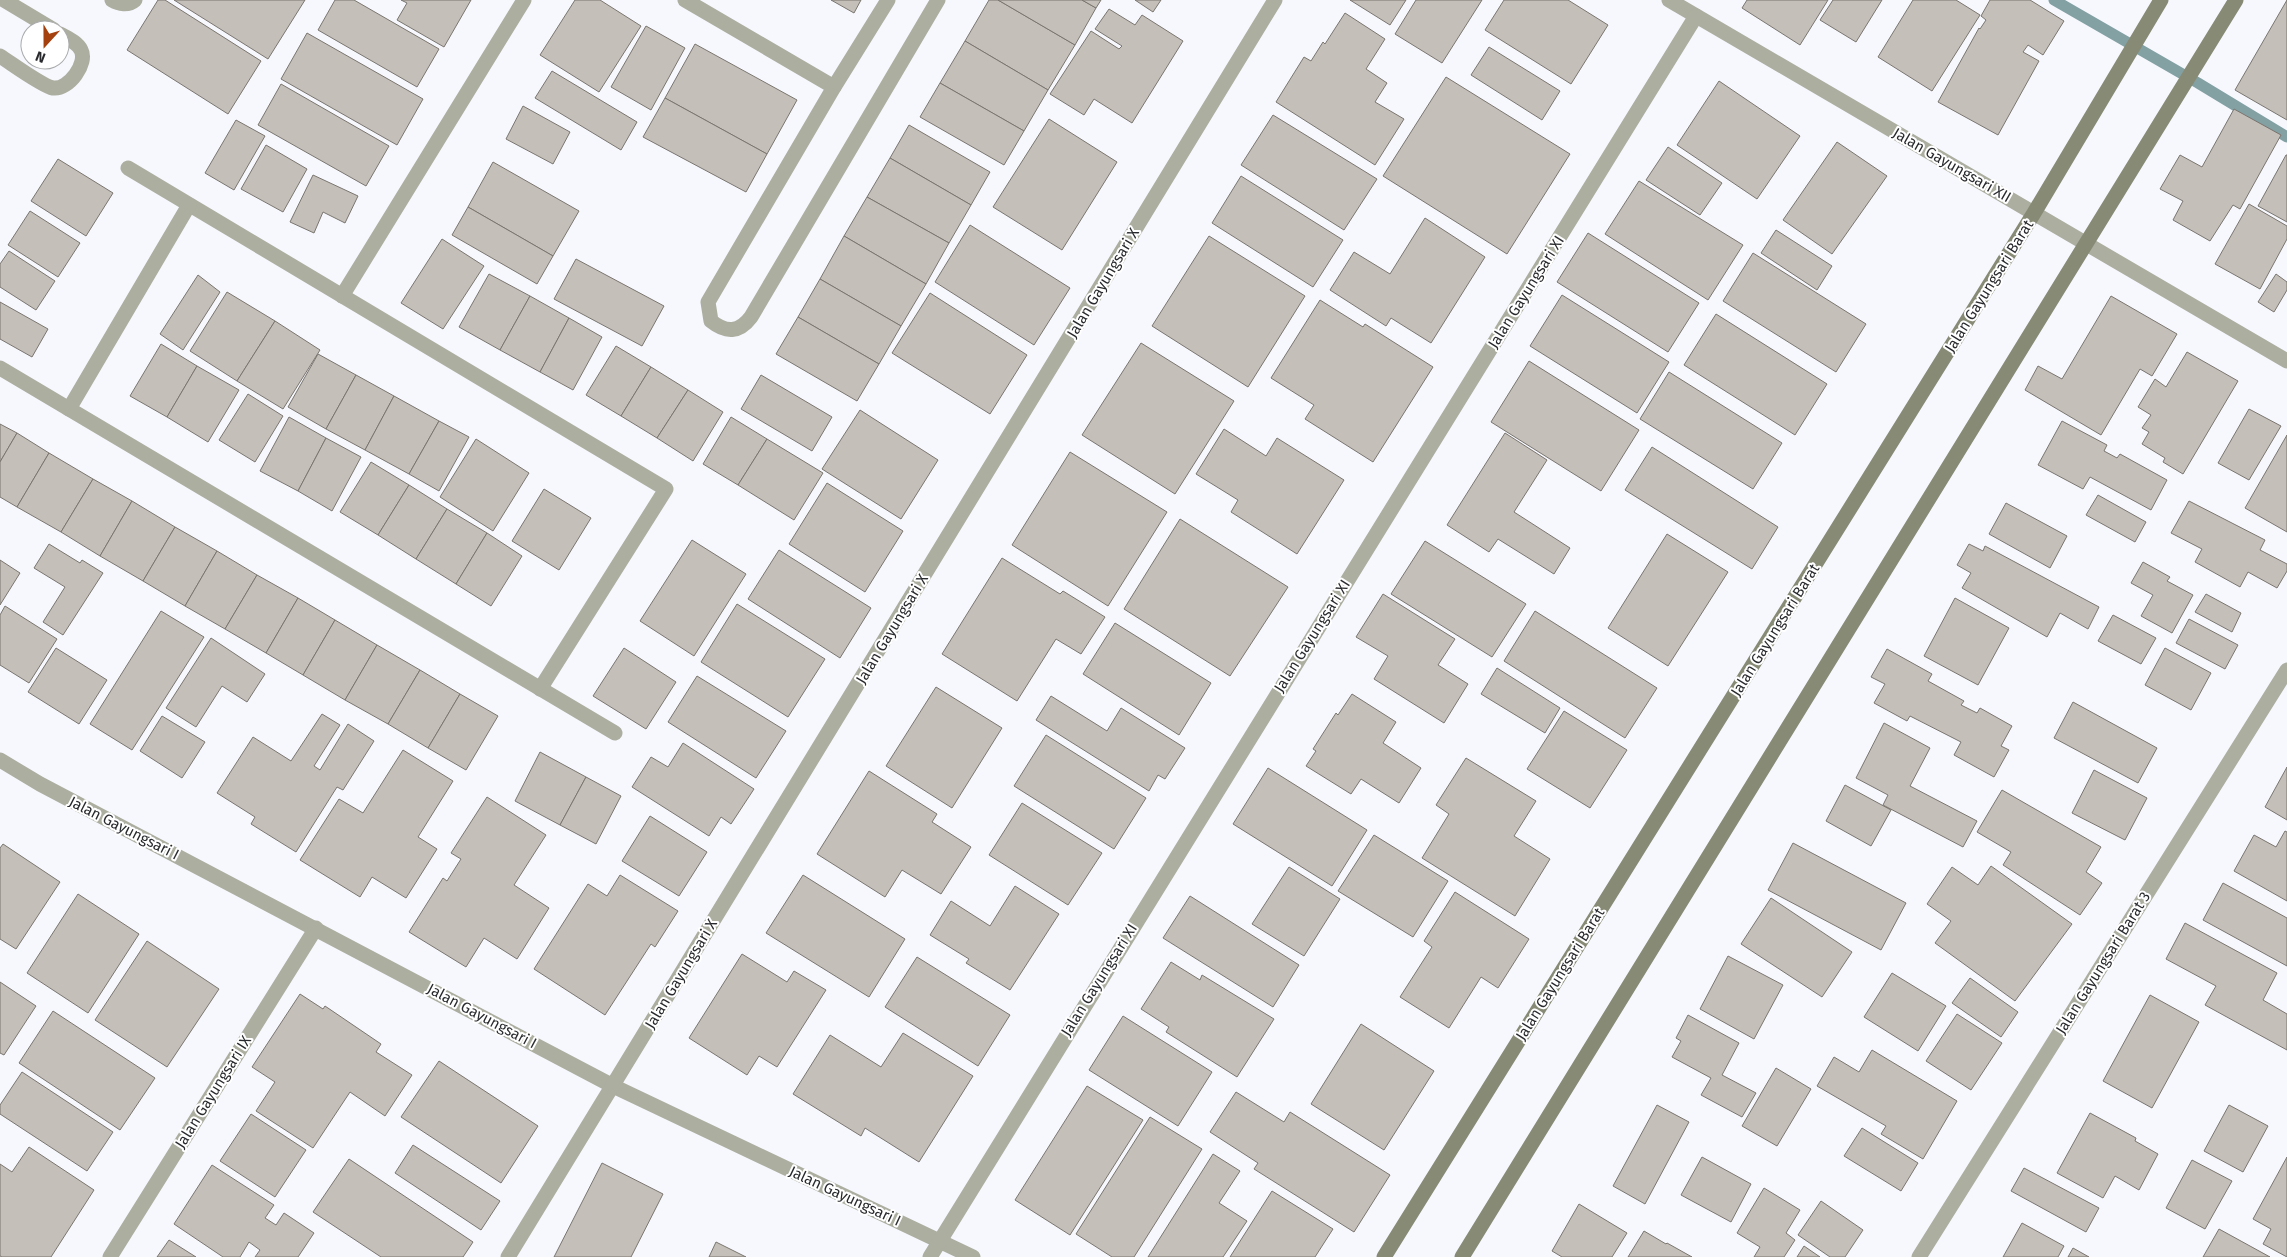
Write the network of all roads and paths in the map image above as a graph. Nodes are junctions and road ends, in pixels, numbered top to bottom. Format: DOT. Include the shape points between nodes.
graph roads {
  1 [pos="4,0"];
  2 [pos="112,0"];
  3 [pos="135,0"];
  4 [pos="524,0"];
  5 [pos="685,0"];
  6 [pos="888,0"];
  7 [pos="938,0"];
  8 [pos="1275,0"];
  9 [pos="1669,0"];
  10 [pos="2236,0"];
  11 [pos="2158,5"];
  12 [pos="1696,16"];
  13 [pos="37,20"];
  14 [pos="70,40"];
  15 [pos="0,56"];
  16 [pos="20,69"];
  17 [pos="22,70"];
  18 [pos="834,87"];
  19 [pos="128,168"];
  20 [pos="189,205"];
  21 [pos="2034,214"];
  22 [pos="2086,244"];
  23 [pos="342,296"];
  24 [pos="2287,361"];
  25 [pos="0,368"];
  26 [pos="69,409"];
  27 [pos="2287,670"];
  28 [pos="540,689"];
  29 [pos="615,733"];
  30 [pos="0,760"];
  31 [pos="316,928"];
  32 [pos="613,1086"];
  33 [pos="938,1240"];
  34 [pos="110,1257"];
  35 [pos="508,1257"];
  36 [pos="930,1257"];
  37 [pos="973,1257"];
  38 [pos="1384,1257"];
  39 [pos="1462,1257"];
  40 [pos="1919,1257"];
  1 -- 13 [label="street"];
  2 -- 3 [label="street" via="119,4"];
  4 -- 23 [label="street"];
  5 -- 18 [label="street"];
  6 -- 18 [label="street"];
  7 -- 18 [label="street" via="751,317 740,329 729,331 719,328 711,321 708,302"];
  8 -- 32 [label="street, Jalan Gayungsari X"];
  9 -- 12 [label="street, Jalan Gayungsari XII"];
  10 -- 22 [label="street"];
  11 -- 21 [label="street, Jalan Gayungsari Barat"];
  12 -- 21 [label="street, Jalan Gayungsari XII"];
  12 -- 33 [label="street, Jalan Gayungsari XI"];
  14 -- 17 [label="street" via="82,52 82,60 70,82 61,88 51,88"];
  15 -- 16 [label="street"];
  19 -- 20 [label="street"];
  20 -- 23 [label="street"];
  20 -- 26 [label="street"];
  21 -- 22 [label="street, Jalan Gayungsari XII"];
  21 -- 38 [label="street, Jalan Gayungsari Barat"];
  22 -- 24 [label="street, Jalan Gayungsari XII"];
  22 -- 39 [label="street"];
  23 -- 28 [label="street" via="666,489"];
  25 -- 26 [label="street"];
  26 -- 28 [label="street"];
  27 -- 40 [label="street, Jalan Gayungsari Barat 3"];
  28 -- 29 [label="street"];
  30 -- 31 [label="street, Jalan Gayungsari I"];
  31 -- 32 [label="street, Jalan Gayungsari I"];
  31 -- 34 [label="street, Jalan Gayungsari IX"];
  32 -- 33 [label="street, Jalan Gayungsari I"];
  32 -- 35 [label="street, Jalan Gayungsari X"];
  33 -- 36 [label="street, Jalan Gayungsari XI"];
  33 -- 37 [label="street, Jalan Gayungsari I"];
}
